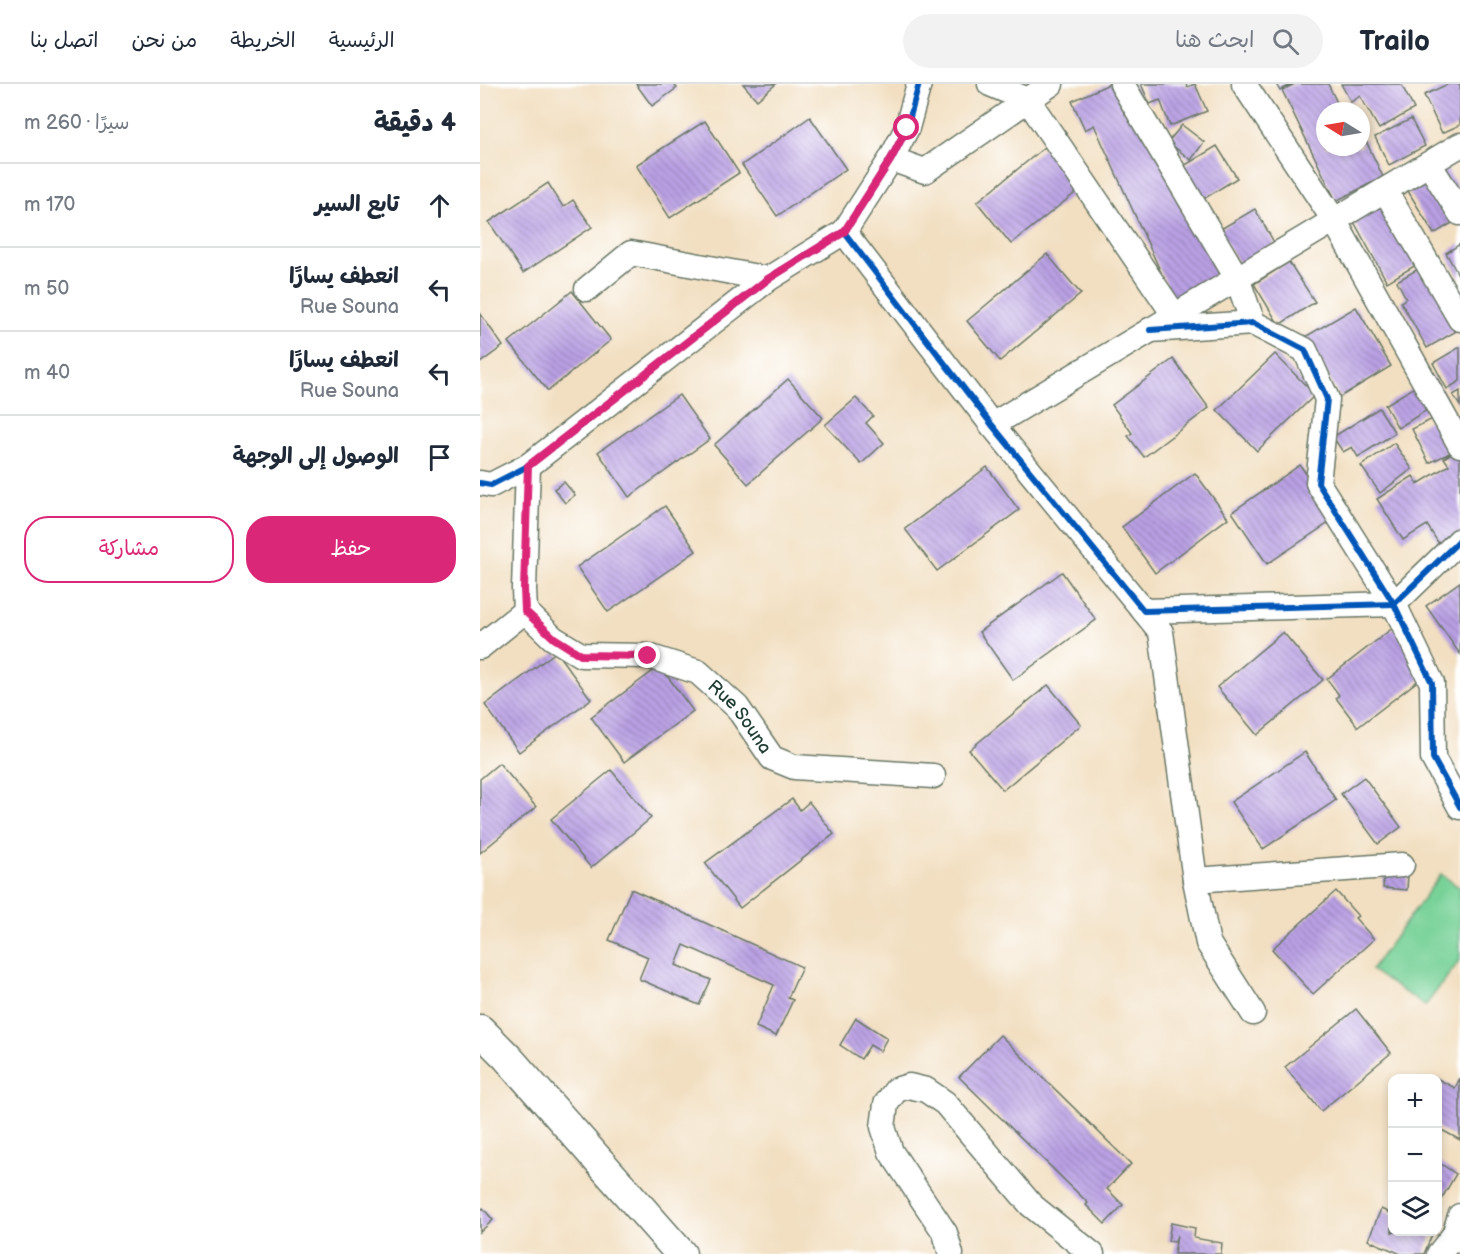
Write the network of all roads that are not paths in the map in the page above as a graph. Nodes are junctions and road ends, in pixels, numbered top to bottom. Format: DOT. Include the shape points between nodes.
graph roads {
  1 [pos="919,84"];
  2 [pos="990,84"];
  3 [pos="1051,84"];
  4 [pos="1122,84"];
  5 [pos="1244,84"];
  6 [pos="1028,100"];
  7 [pos="1460,145"];
  8 [pos="891,159"];
  9 [pos="1429,164"];
  10 [pos="1385,190"];
  11 [pos="1460,213"];
  12 [pos="1334,220"];
  13 [pos="844,232"];
  14 [pos="1237,278"];
  15 [pos="768,279"];
  16 [pos="587,289"];
  17 [pos="1175,316"];
  18 [pos="1460,319"];
  19 [pos="1253,323"];
  20 [pos="1150,330"];
  21 [pos="992,425"];
  22 [pos="1460,445"];
  23 [pos="528,466"];
  24 [pos="480,483"];
  25 [pos="1460,540"];
  26 [pos="1394,604"];
  27 [pos="1144,610"];
  28 [pos="525,611"];
  29 [pos="480,647"];
  30 [pos="933,776"];
  31 [pos="1460,807"];
  32 [pos="1401,865"];
  33 [pos="1195,880"];
  34 [pos="1253,1013"];
  35 [pos="480,1030"];
  36 [pos="1458,1231"];
  37 [pos="681,1254"];
  38 [pos="951,1254"];
  39 [pos="1092,1254"];
  40 [pos="1439,1254"];
  1 -- 8 [label="street" via="907,128"];
  2 -- 6 [label="street"];
  3 -- 6 [label="street"];
  4 -- 14 [label="street"];
  5 -- 12 [label="street"];
  6 -- 8 [label="street" via="926,171"];
  6 -- 17 [label="street"];
  7 -- 9 [label="street"];
  8 -- 13 [label="street"];
  9 -- 10 [label="street"];
  9 -- 11 [label="street"];
  10 -- 12 [label="street"];
  10 -- 18 [label="street"];
  12 -- 14 [label="street"];
  12 -- 22 [label="street"];
  13 -- 15 [label="street"];
  13 -- 21 [label="street"];
  14 -- 17 [label="street"];
  14 -- 19 [label="street"];
  15 -- 16 [label="street" via="631,253"];
  15 -- 23 [label="street"];
  17 -- 20 [label="street"];
  19 -- 20 [label="street"];
  19 -- 26 [label="street" via="1305,350 1327,399 1318,483"];
  20 -- 21 [label="street"];
  21 -- 27 [label="street"];
  23 -- 24 [label="street" via="491,485"];
  23 -- 28 [label="street"];
  25 -- 26 [label="street"];
  26 -- 27 [label="street"];
  26 -- 31 [label="street" via="1432,683 1433,758"];
  27 -- 33 [label="street" via="1161,632"];
  28 -- 29 [label="street"];
  28 -- 30 [label="street, Rue Souna" via="554,638 581,655 648,656 698,672 736,707 772,758 794,767"];
  32 -- 33 [label="street"];
  33 -- 34 [label="street" via="1209,943"];
  35 -- 37 [label="main road"];
  36 -- 40 [label="street"];
  38 -- 39 [label="street" via="945,1233 891,1152 883,1127 886,1104 896,1090 909,1086 926,1090 945,1103 1031,1205"];
}
